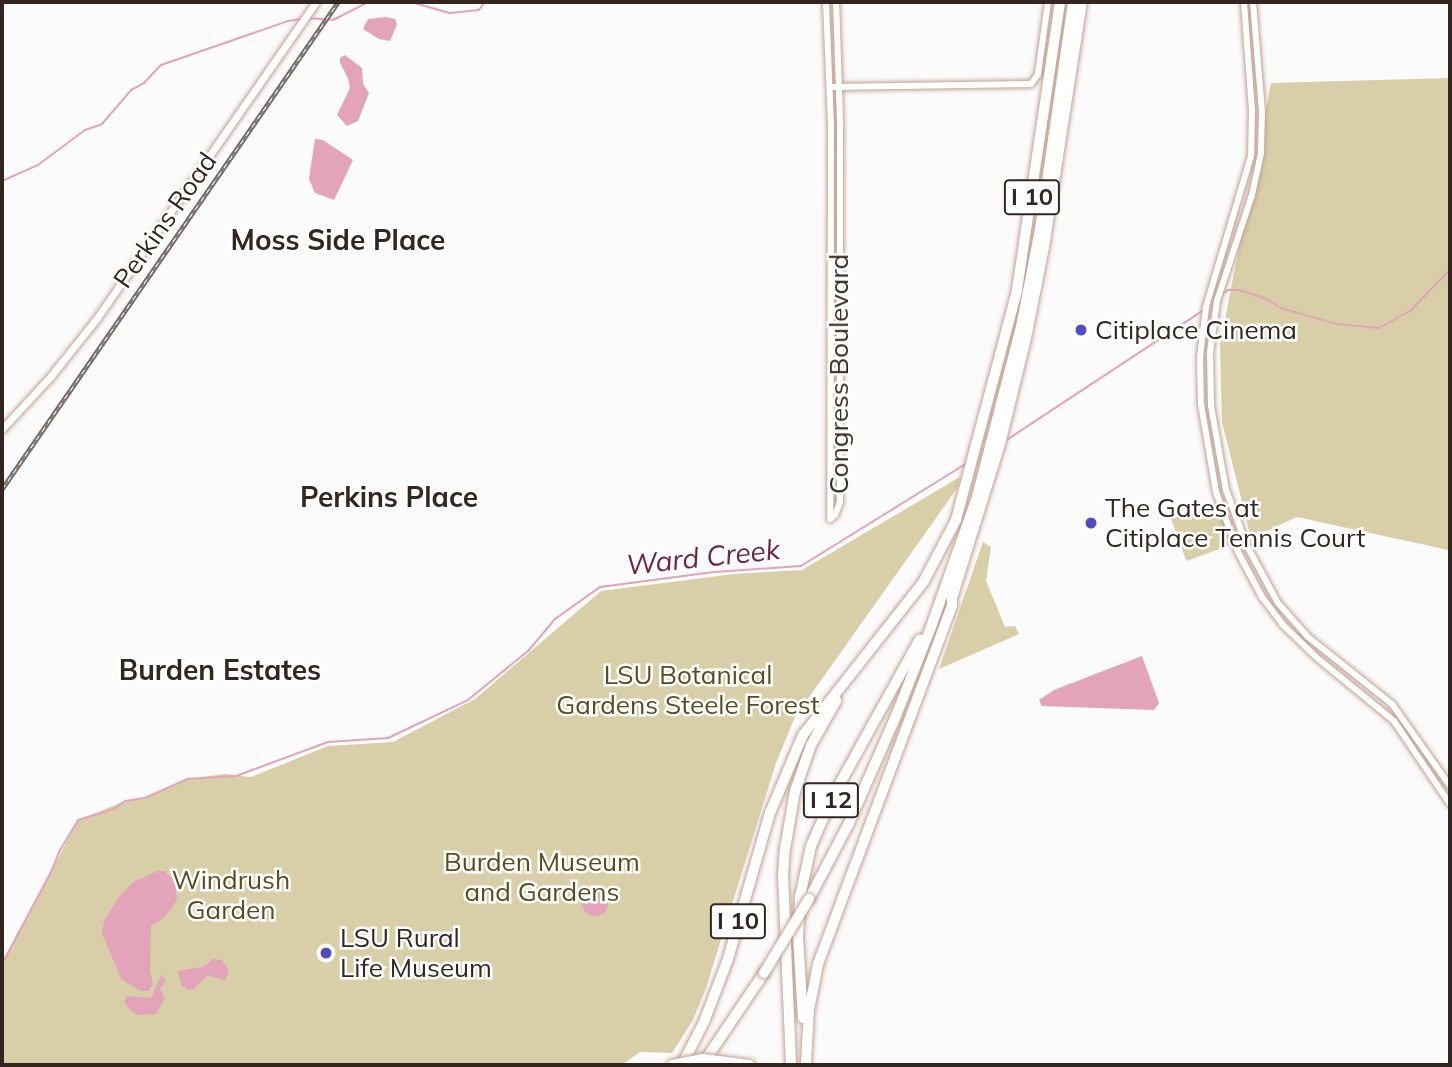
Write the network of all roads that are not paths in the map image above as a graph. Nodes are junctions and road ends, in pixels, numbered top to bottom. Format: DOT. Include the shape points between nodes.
graph roads {
  1 [pos="316,2"];
  2 [pos="826,2"];
  3 [pos="836,2"];
  4 [pos="1048,2"];
  5 [pos="1060,2"];
  6 [pos="1073,2"];
  7 [pos="1082,2"];
  8 [pos="1244,2"];
  9 [pos="1253,2"];
  10 [pos="828,87"];
  11 [pos="837,87"];
  12 [pos="831,226"];
  13 [pos="840,226"];
  14 [pos="831,301"];
  15 [pos="840,301"];
  16 [pos="2,429"];
  17 [pos="831,493"];
  18 [pos="840,493"];
  19 [pos="955,562"];
  20 [pos="952,598"];
  21 [pos="858,664"];
  22 [pos="1450,786"];
  23 [pos="866,787"];
  24 [pos="1450,804"];
  25 [pos="806,1064"];
  26 [pos="672,1065"];
  27 [pos="682,1065"];
  28 [pos="702,1065"];
  29 [pos="750,1065"];
  30 [pos="791,1065"];
  1 -- 16 [label="main road, Perkins Road" via="97,318"];
  2 -- 10 [label="street, Congress Boulevard"];
  3 -- 11 [label="street, Congress Boulevard"];
  4 -- 11 [label="street" via="1034,82"];
  5 -- 21 [label="highway, I 10" via="1019,277 956,520 924,581"];
  6 -- 19 [label="highway, I 10" via="1021,327 977,497"];
  7 -- 20 [label="highway" via="1044,247 1009,411"];
  8 -- 24 [label="street" via="1251,156 1213,279 1202,332 1200,395 1210,466 1231,535 1262,597 1298,642 1394,722"];
  9 -- 22 [label="street" via="1261,153 1213,323 1209,377 1215,436 1235,517 1278,603 1308,637 1392,704"];
  10 -- 11 [label="street"];
  10 -- 12 [label="street, Congress Boulevard"];
  11 -- 13 [label="street, Congress Boulevard"];
  12 -- 13 [label="street"];
  12 -- 14 [label="street, Congress Boulevard"];
  13 -- 15 [label="street, Congress Boulevard"];
  14 -- 15 [label="street"];
  14 -- 17 [label="street, Congress Boulevard"];
  15 -- 18 [label="street, Congress Boulevard"];
  17 -- 18 [label="street"];
  17 -- 18 [label="street, Congress Boulevard" via="830,519 838,509"];
  19 -- 23 [label="highway, I 10"];
  19 -- 25 [label="highway, I 12" via="912,656 833,796 811,846 800,897 798,937"];
  20 -- 23 [label="highway"];
  20 -- 25 [label="highway" via="818,964"];
  21 -- 27 [label="highway, I 10" via="803,735 785,773 728,959"];
  21 -- 30 [label="highway" via="811,745 787,829 783,875"];
  23 -- 28 [label="highway, I 10, bridge" via="810,899"];
  26 -- 29 [label="highway, bridge" via="703,1059"];
}
